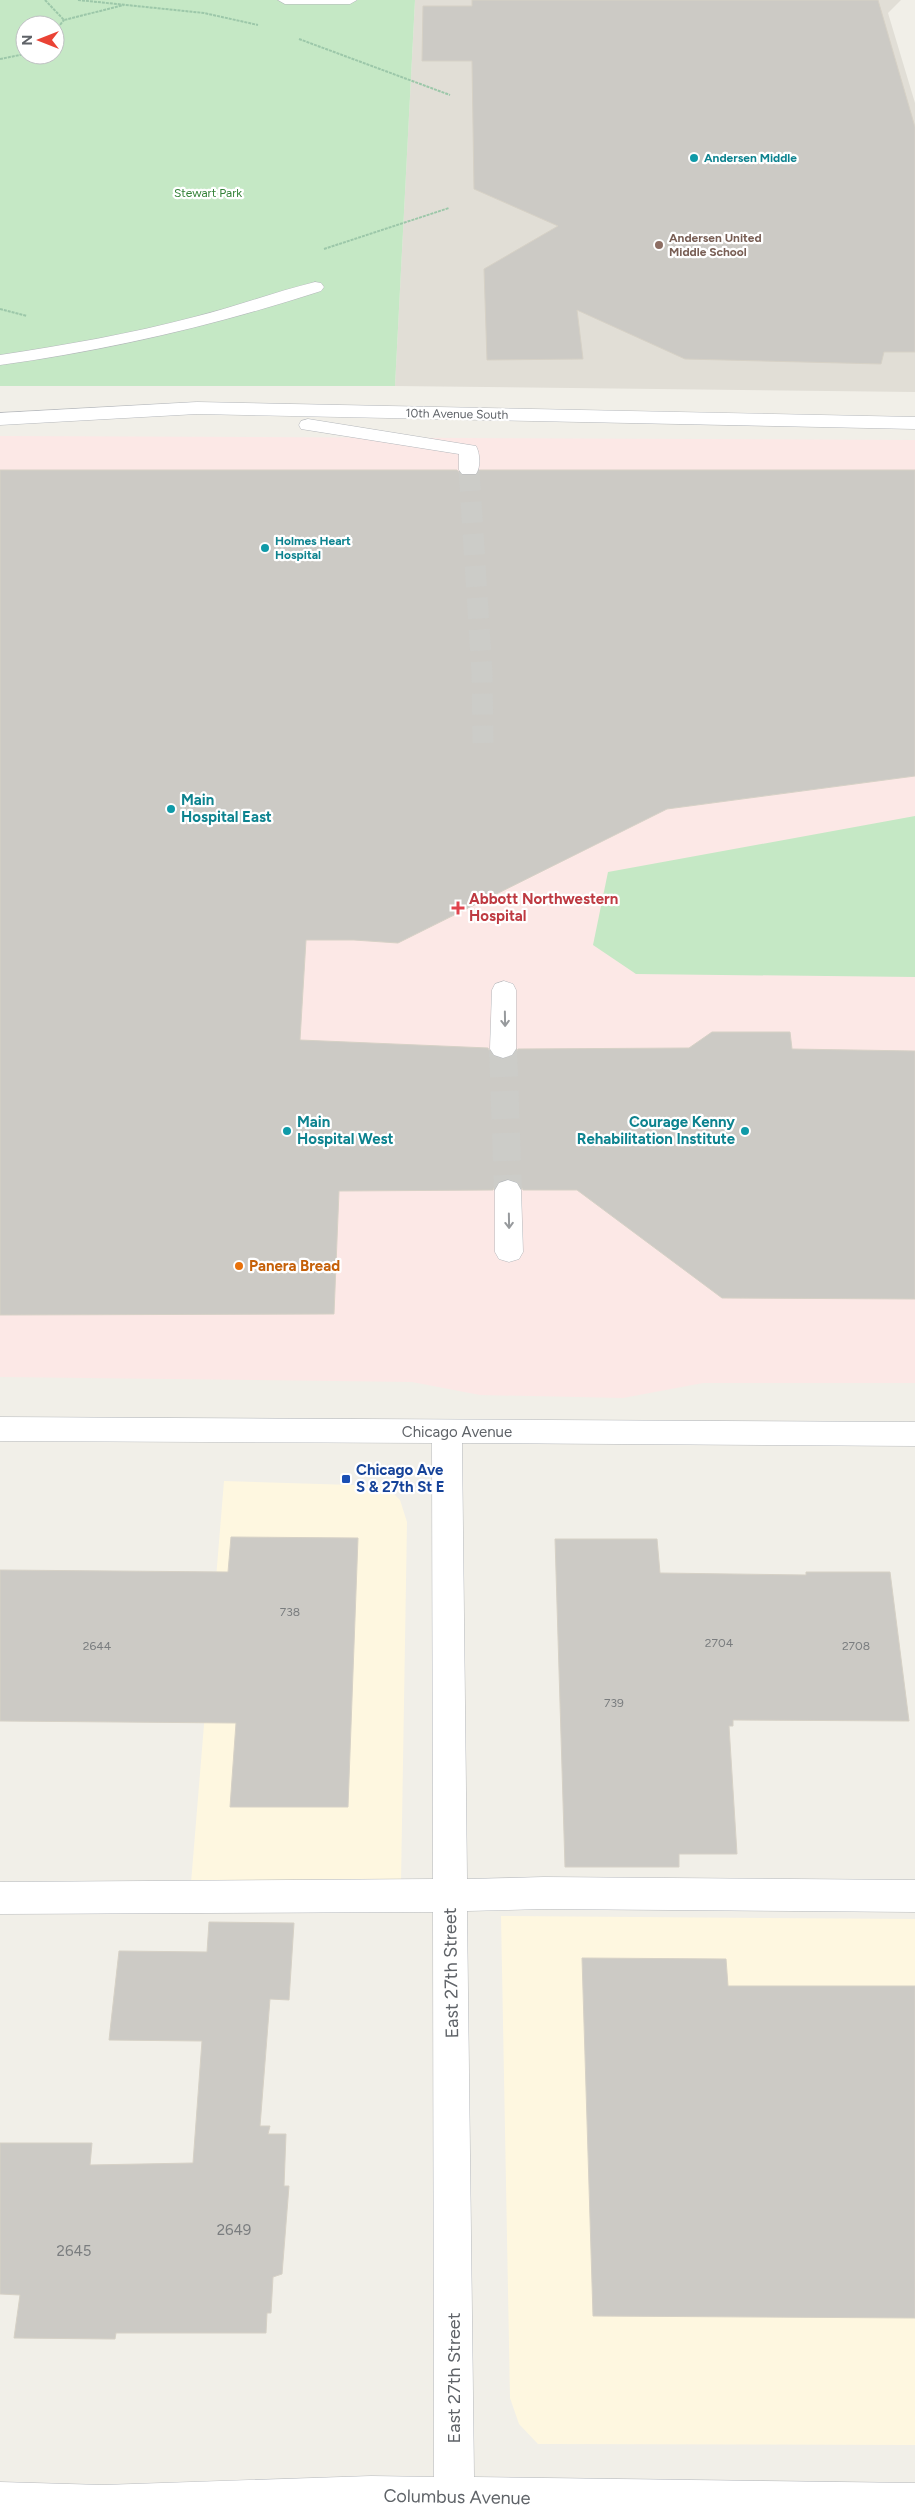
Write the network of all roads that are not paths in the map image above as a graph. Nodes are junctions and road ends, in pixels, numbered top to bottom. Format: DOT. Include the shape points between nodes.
graph roads {
  1 [pos="285,0"];
  2 [pos="350,0"];
  3 [pos="315,287"];
  4 [pos="0,360"];
  5 [pos="197,408"];
  6 [pos="0,419"];
  7 [pos="915,423"];
  8 [pos="470,470"];
  9 [pos="504,990"];
  10 [pos="503,1048"];
  11 [pos="508,1190"];
  12 [pos="509,1252"];
  13 [pos="0,1429"];
  14 [pos="447,1432"];
  15 [pos="915,1434"];
  16 [pos="450,1894"];
  17 [pos="915,1896"];
  18 [pos="0,1898"];
  19 [pos="0,2502"];
  20 [pos="915,2503"];
  21 [pos="454,2506"];
  22 [pos="103,2510"];
  1 -- 2 [label="street"];
  3 -- 4 [label="street" via="256,307 170,329 78,350"];
  5 -- 6 [label="street, 10th Avenue South"];
  5 -- 7 [label="street, 10th Avenue South"];
  5 -- 8 [label="street" via="469,450"];
  9 -- 10 [label="street, one-way"];
  11 -- 12 [label="street, one-way"];
  13 -- 14 [label="street, Chicago Avenue"];
  14 -- 15 [label="street, Chicago Avenue"];
  14 -- 16 [label="street, East 27th Street"];
  16 -- 17 [label="street"];
  16 -- 18 [label="street"];
  16 -- 21 [label="street, East 27th Street"];
  19 -- 22 [label="street, Columbus Avenue"];
  20 -- 21 [label="street, Columbus Avenue"];
  21 -- 22 [label="street, Columbus Avenue" via="371,2496"];
}
